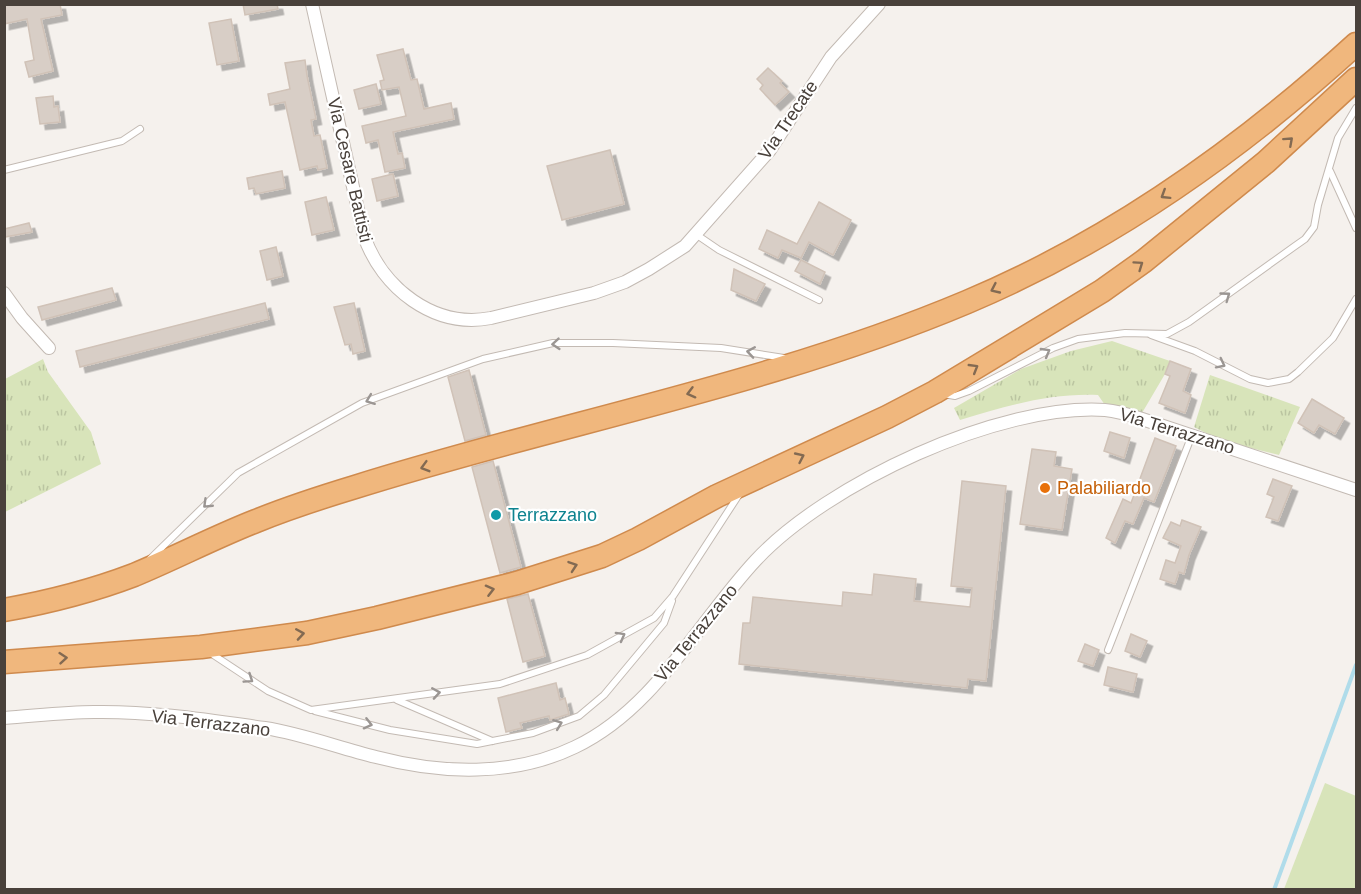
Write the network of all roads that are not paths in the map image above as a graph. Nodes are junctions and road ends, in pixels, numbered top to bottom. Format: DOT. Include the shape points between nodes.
graph roads {
  1 [pos="312,4"];
  2 [pos="879,4"];
  3 [pos="1356,44"];
  4 [pos="1356,79"];
  5 [pos="1356,108"];
  6 [pos="140,129"];
  7 [pos="4,170"];
  8 [pos="1330,171"];
  9 [pos="1356,228"];
  10 [pos="697,235"];
  11 [pos="4,293"];
  12 [pos="1356,299"];
  13 [pos="819,300"];
  14 [pos="1148,334"];
  15 [pos="49,348"];
  16 [pos="808,361"];
  17 [pos="935,392"];
  18 [pos="1192,435"];
  19 [pos="747,481"];
  20 [pos="1356,490"];
  21 [pos="134,575"];
  22 [pos="674,596"];
  23 [pos="4,610"];
  24 [pos="201,647"];
  25 [pos="1108,650"];
  26 [pos="4,662"];
  27 [pos="396,699"];
  28 [pos="311,710"];
  29 [pos="4,718"];
  30 [pos="492,741"];
  1 -- 10 [label="street, Via Cesare Battisti" via="364,236 379,267 410,300 457,317 476,320 500,316 594,294 625,282"];
  2 -- 10 [label="street, Via Trecate" via="831,57 770,150"];
  3 -- 16 [label="highway, one-way" via="1213,162 1095,239 970,301"];
  17 -- 4 [label="highway, one-way" via="1144,261 1266,162"];
  5 -- 8 [label="lane" via="1338,138"];
  6 -- 7 [label="lane" via="122,141"];
  8 -- 9 [label="lane"];
  14 -- 8 [label="lane, one-way" via="1167,334 1189,322 1305,239 1316,222"];
  10 -- 13 [label="lane"];
  11 -- 15 [label="street"];
  14 -- 12 [label="lane, one-way" via="1195,351 1250,379 1268,383 1289,379 1333,339"];
  17 -- 14 [label="lane, one-way" via="955,396 969,392 1078,339"];
  16 -- 21 [label="highway, one-way" via="354,487 258,520"];
  16 -- 21 [label="lane, one-way" via="721,348 613,343 554,343 483,359 362,403 238,473"];
  19 -- 17 [label="highway, one-way"];
  18 -- 20 [label="street, Via Terrazzano"];
  18 -- 25 [label="lane"];
  18 -- 29 [label="street, Via Terrazzano" via="1116,412 1065,412 985,429 927,450 866,479 812,512 759,557 668,670 628,710 576,746 524,764 490,769 436,769 270,729 160,715 93,712"];
  19 -- 22 [label="lane"];
  24 -- 19 [label="highway, one-way" via="307,633 517,583 602,556"];
  21 -- 23 [label="highway" via="45,603"];
  27 -- 22 [label="lane, one-way" via="500,684 587,655 654,618"];
  30 -- 22 [label="lane, one-way" via="533,733 579,716 604,695 664,623"];
  26 -- 24 [label="highway, one-way"];
  24 -- 28 [label="lane, one-way" via="268,691"];
  27 -- 28 [label="lane"];
  27 -- 30 [label="lane"];
  28 -- 30 [label="lane, one-way" via="390,730 477,744"];
}
